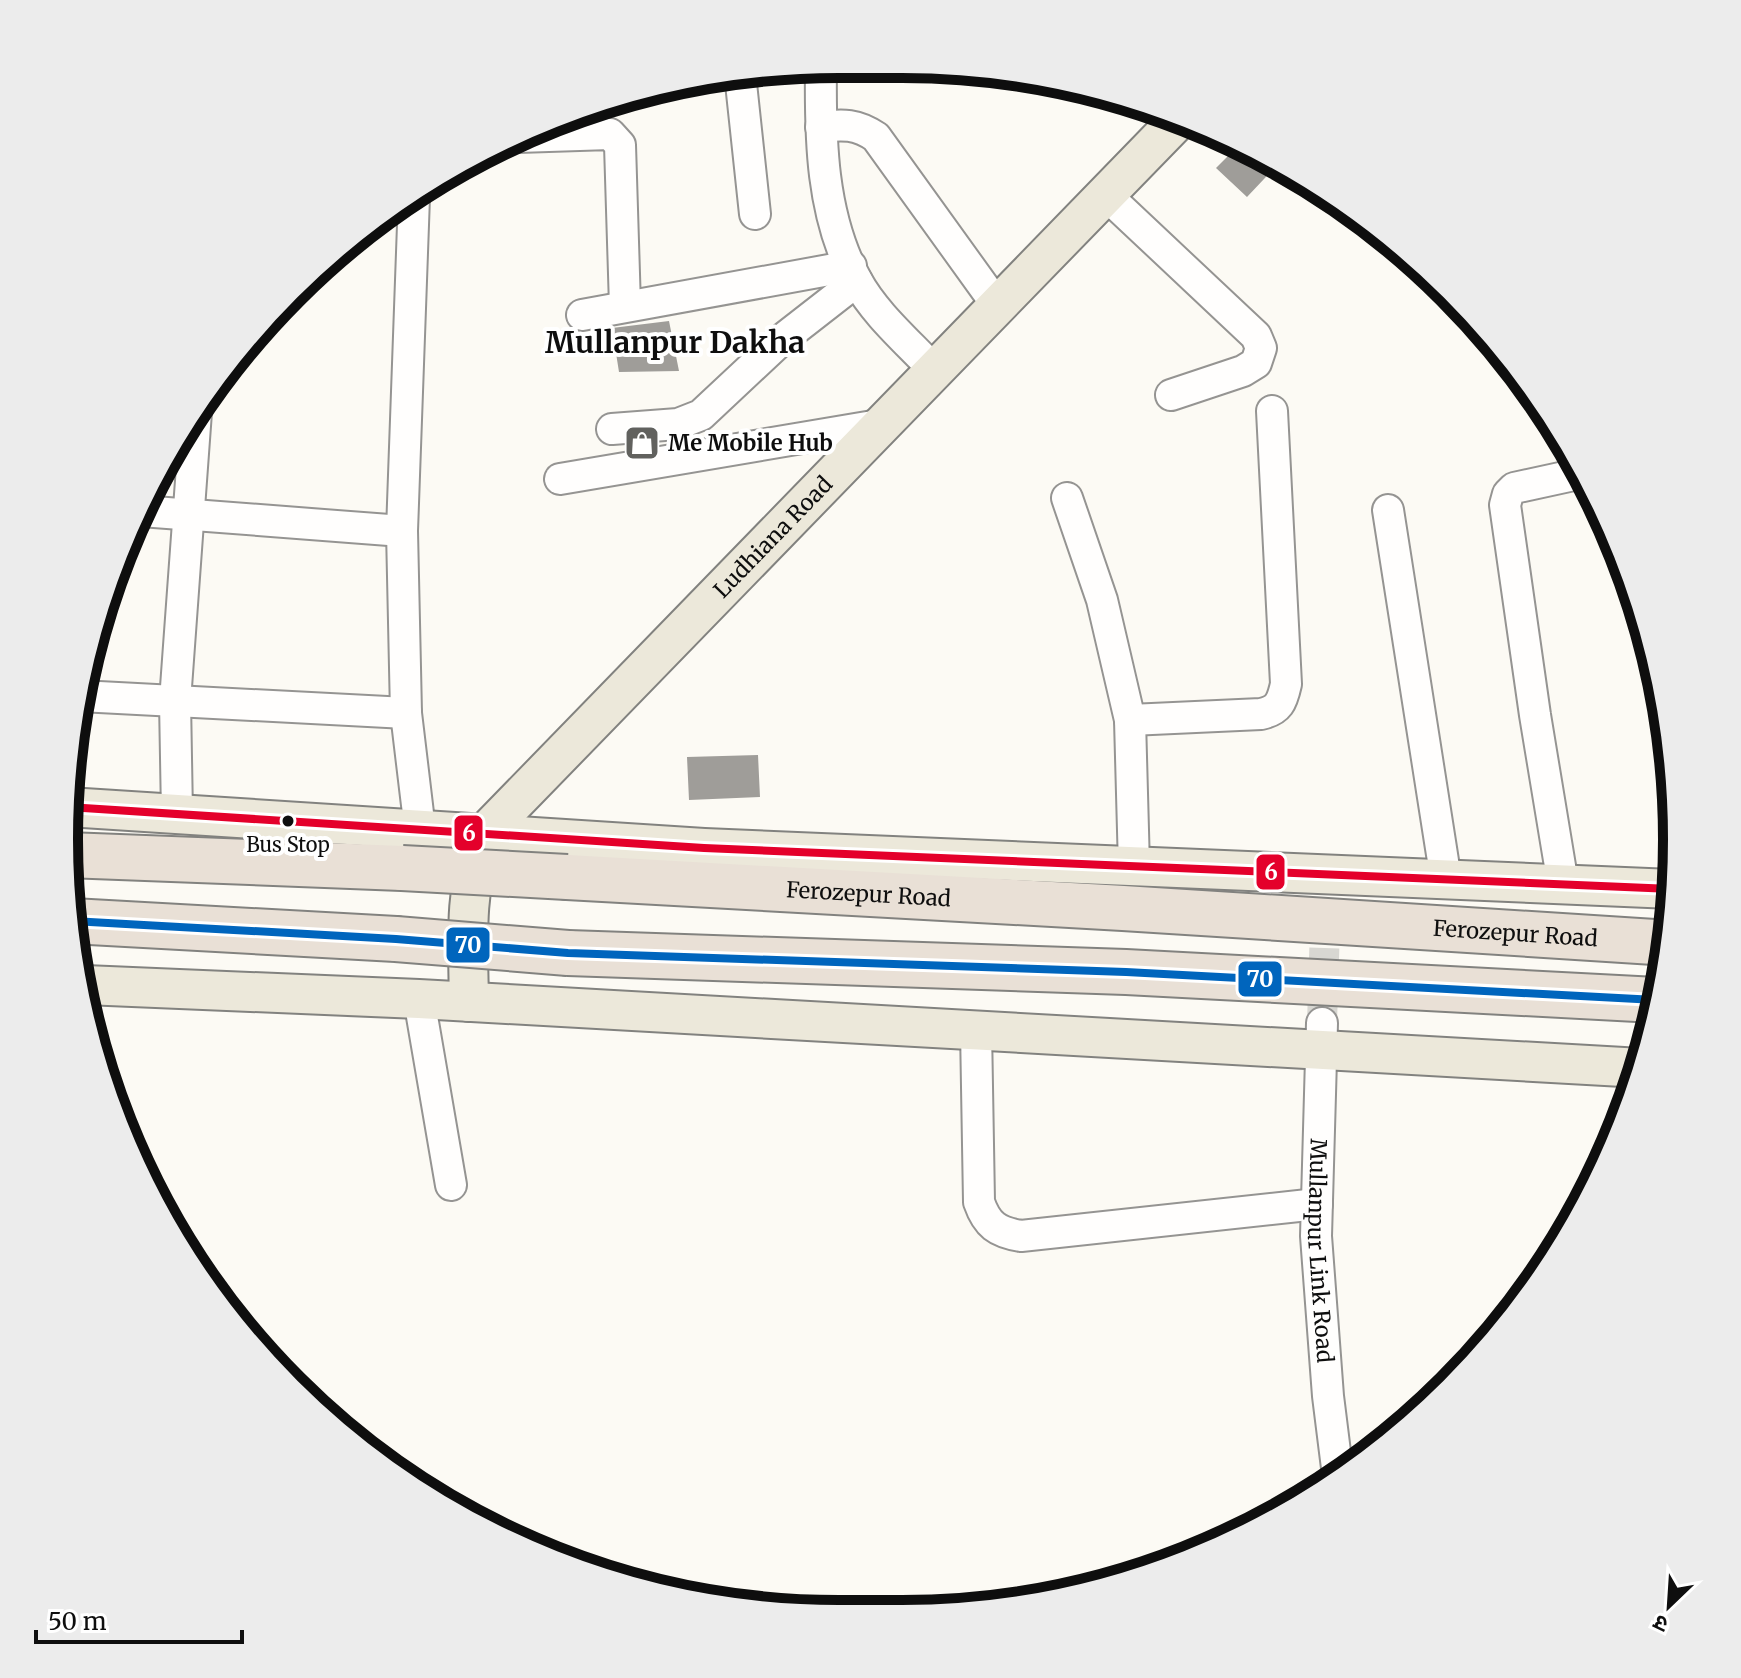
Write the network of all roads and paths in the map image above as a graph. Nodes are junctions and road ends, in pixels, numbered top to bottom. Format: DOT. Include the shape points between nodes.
graph roads {
  1 [pos="821,79"];
  2 [pos="741,85"];
  3 [pos="821,127"];
  4 [pos="1171,127"];
  5 [pos="568,128"];
  6 [pos="1105,194"];
  7 [pos="414,208"];
  8 [pos="755,214"];
  9 [pos="854,274"];
  10 [pos="997,305"];
  11 [pos="625,306"];
  12 [pos="582,315"];
  13 [pos="933,369"];
  14 [pos="1171,395"];
  15 [pos="1272,411"];
  16 [pos="879,425"];
  17 [pos="612,429"];
  18 [pos="195,434"];
  19 [pos="1570,476"];
  20 [pos="560,479"];
  21 [pos="1067,498"];
  22 [pos="1388,510"];
  23 [pos="152,511"];
  24 [pos="190,513"];
  25 [pos="402,531"];
  26 [pos="92,697"];
  27 [pos="175,701"];
  28 [pos="406,713"];
  29 [pos="1130,720"];
  30 [pos="79,808"];
  31 [pos="177,814"];
  32 [pos="420,830"];
  33 [pos="484,834"];
  34 [pos="79,855"];
  35 [pos="1134,867"];
  36 [pos="1446,880"];
  37 [pos="1563,884"];
  38 [pos="1661,888"];
  39 [pos="83,922"];
  40 [pos="1655,942"];
  41 [pos="93,985"];
  42 [pos="419,999"];
  43 [pos="1645,999"];
  44 [pos="469,1002"];
  45 [pos="976,1029"];
  46 [pos="1323,1036"];
  47 [pos="1628,1067"];
  48 [pos="451,1185"];
  49 [pos="1317,1204"];
  50 [pos="1336,1464"];
  1 -- 3 [label="street"];
  2 -- 8 [label="street"];
  3 -- 9 [label="street" via="825,187"];
  3 -- 10 [label="street" via="862,127 876,137"];
  4 -- 6 [label="main road, Ludhiana Road"];
  5 -- 11 [label="street" via="610,134 620,145"];
  6 -- 10 [label="main road, Ludhiana Road"];
  6 -- 14 [label="street" via="1256,336 1261,348 1256,363 1243,371"];
  7 -- 25 [label="street"];
  9 -- 11 [label="street"];
  9 -- 13 [label="street" via="876,307"];
  9 -- 17 [label="street" via="701,415 678,424"];
  10 -- 13 [label="main road, Ludhiana Road"];
  11 -- 12 [label="street"];
  13 -- 16 [label="main road, Ludhiana Road"];
  15 -- 29 [label="street" via="1283,701 1274,711 1261,714"];
  16 -- 20 [label="street"];
  16 -- 33 [label="main road, Ludhiana Road"];
  18 -- 24 [label="street"];
  19 -- 37 [label="street" via="1514,488 1505,505"];
  21 -- 29 [label="street" via="1102,600"];
  22 -- 36 [label="street"];
  23 -- 24 [label="street"];
  24 -- 25 [label="street"];
  24 -- 27 [label="street"];
  25 -- 28 [label="street"];
  26 -- 27 [label="street"];
  27 -- 28 [label="street"];
  27 -- 31 [label="street"];
  28 -- 32 [label="street"];
  29 -- 35 [label="street"];
  30 -- 31 [label="main road"];
  31 -- 32 [label="main road"];
  32 -- 33 [label="main road"];
  33 -- 35 [label="main road"];
  33 -- 44 [label="main road, Ludhiana Road" via="466,916"];
  34 -- 40 [label="highway, Ferozepur Road, bridge" via="567,877"];
  35 -- 36 [label="main road" via="1326,885"];
  36 -- 37 [label="main road"];
  37 -- 38 [label="main road"];
  39 -- 43 [label="highway, bridge" via="568,953 1126,972"];
  41 -- 42 [label="main road"];
  42 -- 44 [label="main road"];
  42 -- 48 [label="street"];
  44 -- 45 [label="main road"];
  45 -- 46 [label="main road"];
  45 -- 49 [label="street" via="979,1202 986,1221 1002,1233 1021,1236"];
  46 -- 47 [label="main road"];
  46 -- 49 [label="street, Mullanpur Link Road"];
  49 -- 50 [label="street, Mullanpur Link Road"];
}
